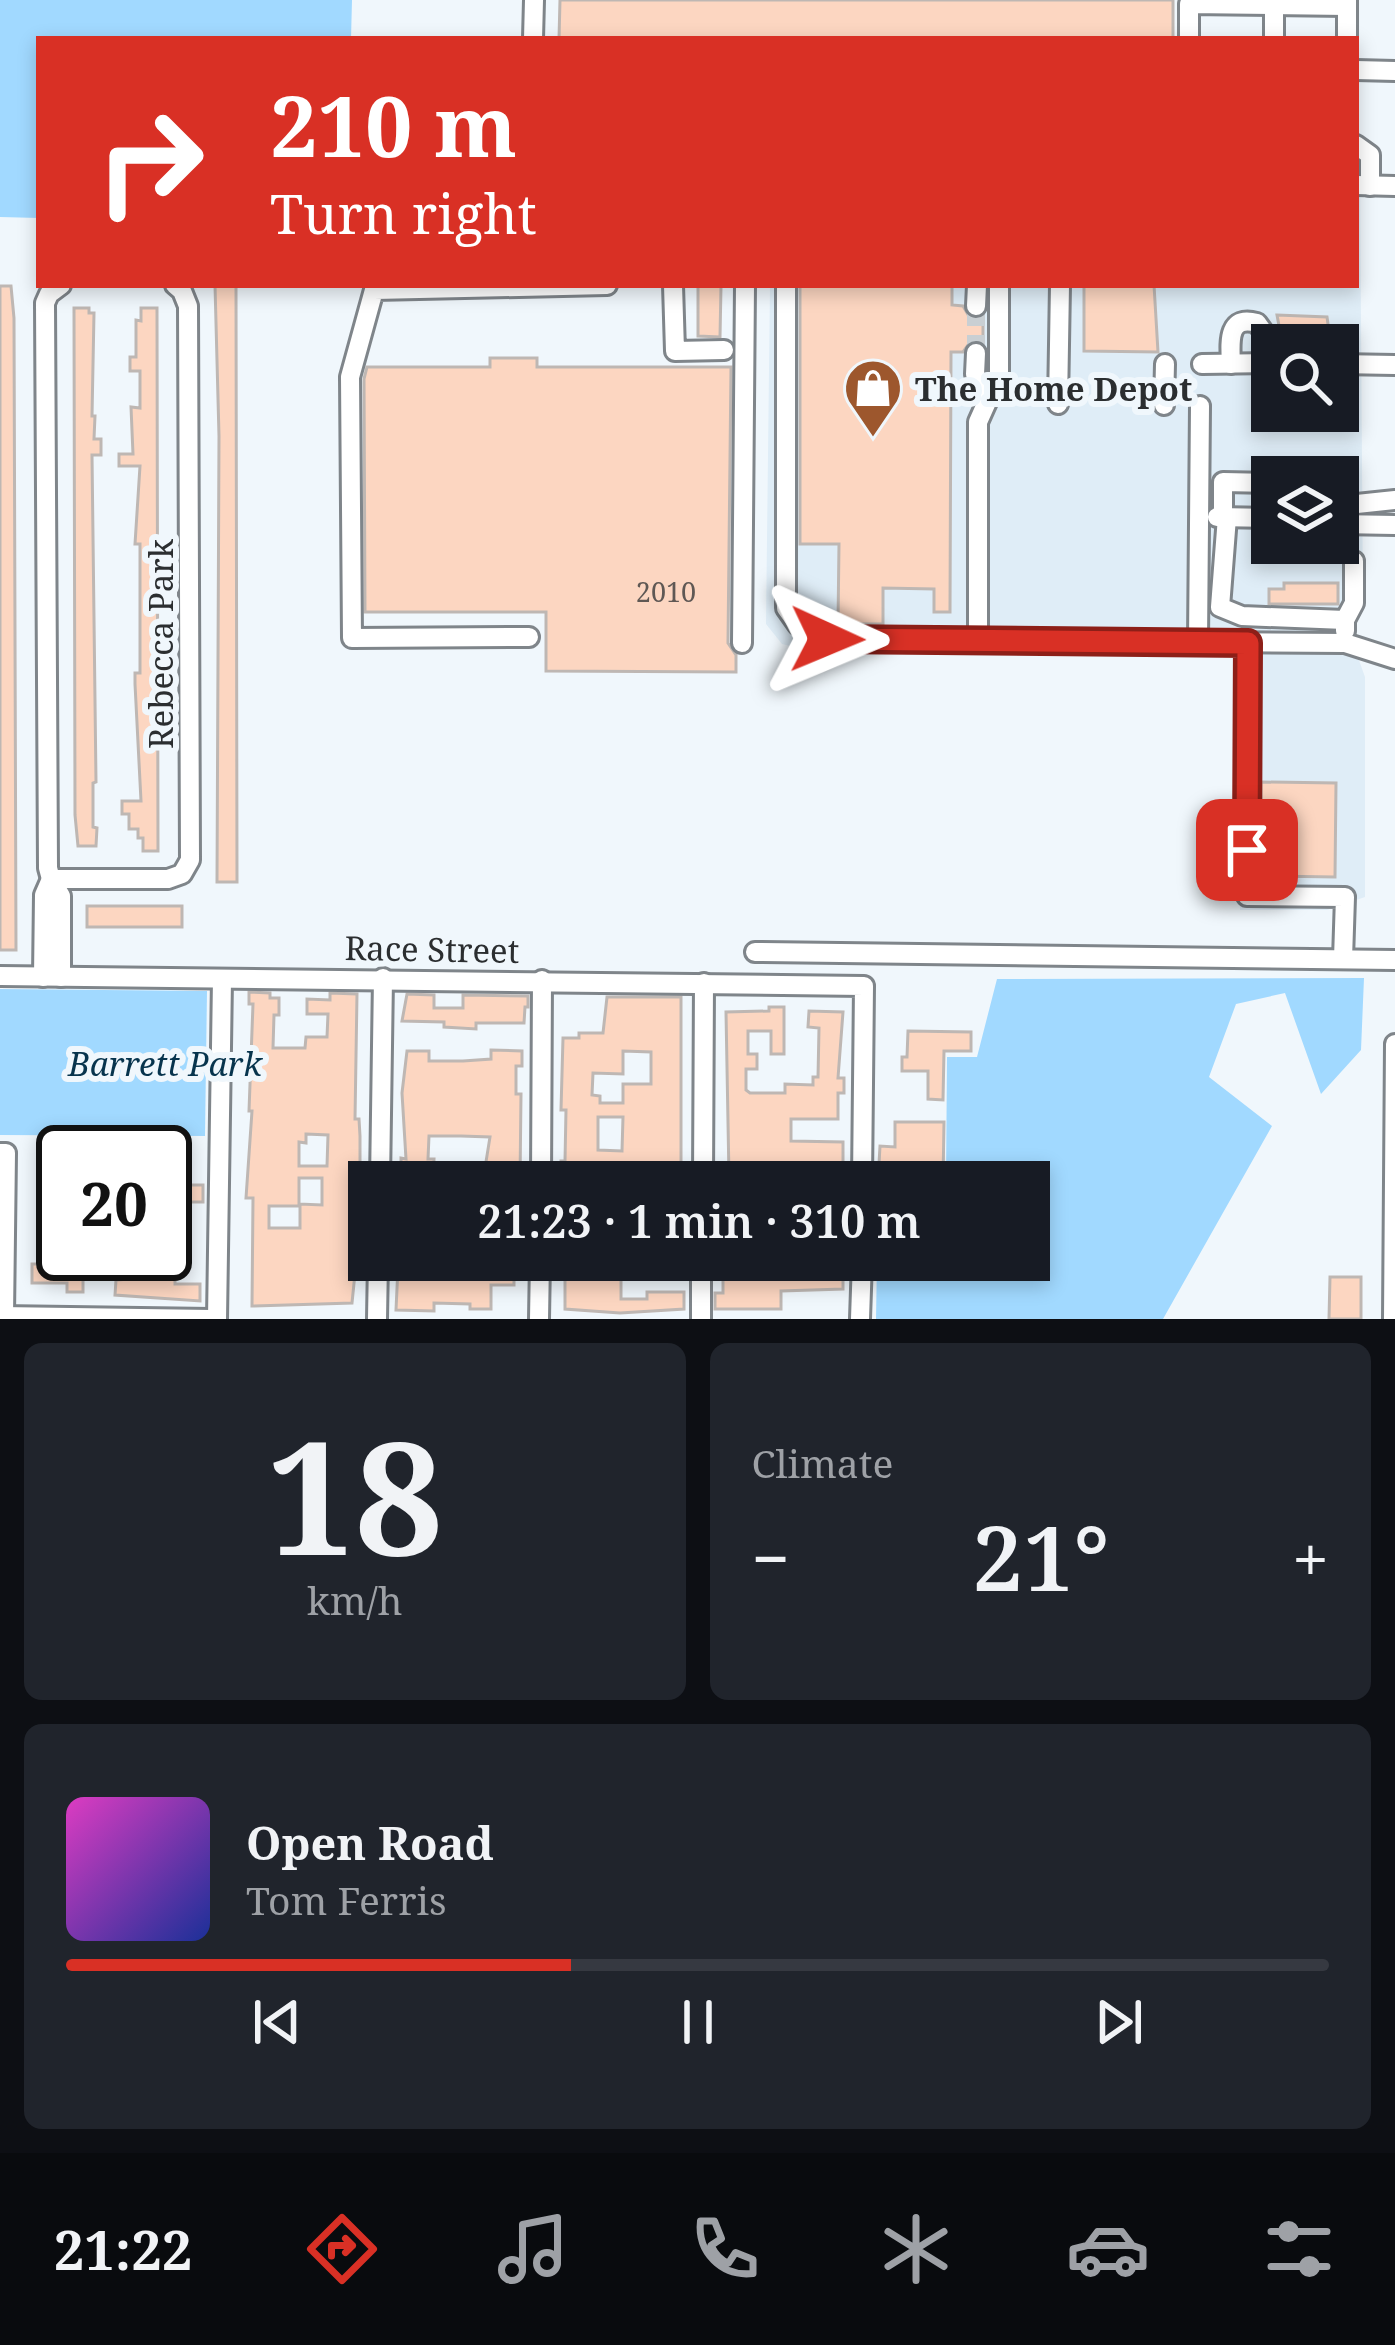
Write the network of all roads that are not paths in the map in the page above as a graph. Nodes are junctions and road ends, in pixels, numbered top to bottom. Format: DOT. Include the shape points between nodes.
graph roads {
  1 [pos="534,0"];
  2 [pos="1347,3"];
  3 [pos="1274,5"];
  4 [pos="533,36"];
  5 [pos="1189,36"];
  6 [pos="1274,36"];
  7 [pos="1347,36"];
  8 [pos="1359,70"];
  9 [pos="1395,71"];
  10 [pos="1359,147"];
  11 [pos="1363,185"];
  12 [pos="1395,185"];
  13 [pos="57,288"];
  14 [pos="178,288"];
  15 [pos="467,288"];
  16 [pos="673,288"];
  17 [pos="745,288"];
  18 [pos="786,288"];
  19 [pos="977,288"];
  20 [pos="999,288"];
  21 [pos="1060,288"];
  22 [pos="976,306"];
  23 [pos="1258,324"];
  24 [pos="724,350"];
  25 [pos="976,353"];
  26 [pos="1359,358"];
  27 [pos="1165,364"];
  28 [pos="1202,364"];
  29 [pos="1231,364"];
  30 [pos="1251,364"];
  31 [pos="1395,365"];
  32 [pos="986,403"];
  33 [pos="1058,404"];
  34 [pos="1164,405"];
  35 [pos="1200,406"];
  36 [pos="1251,483"];
  37 [pos="1395,500"];
  38 [pos="1359,504"];
  39 [pos="1199,517"];
  40 [pos="1225,517"];
  41 [pos="1251,518"];
  42 [pos="1359,524"];
  43 [pos="1395,525"];
  44 [pos="1354,564"];
  45 [pos="1345,620"];
  46 [pos="529,638"];
  47 [pos="978,641"];
  48 [pos="1198,642"];
  49 [pos="1248,643"];
  50 [pos="1345,643"];
  51 [pos="742,644"];
  52 [pos="1395,658"];
  53 [pos="51,879"];
  54 [pos="755,952"];
  55 [pos="1343,959"];
  56 [pos="1395,960"];
  57 [pos="0,976"];
  58 [pos="52,977"];
  59 [pos="383,978"];
  60 [pos="221,979"];
  61 [pos="542,980"];
  62 [pos="704,983"];
  63 [pos="1395,1044"];
  64 [pos="0,1153"];
  65 [pos="1395,1160"];
  66 [pos="380,1161"];
  67 [pos="541,1161"];
  68 [pos="703,1161"];
  69 [pos="862,1161"];
  70 [pos="1394,1219"];
  71 [pos="378,1281"];
  72 [pos="540,1281"];
  73 [pos="701,1281"];
  74 [pos="861,1281"];
  75 [pos="2,1284"];
  76 [pos="2,1316"];
  77 [pos="214,1319"];
  78 [pos="377,1319"];
  79 [pos="539,1319"];
  80 [pos="701,1319"];
  81 [pos="860,1319"];
  82 [pos="1393,1319"];
  1 -- 4 [label="street"];
  2 -- 3 [label="street"];
  2 -- 7 [label="street"];
  3 -- 5 [label="street" via="1190,4"];
  3 -- 6 [label="street"];
  8 -- 9 [label="street"];
  10 -- 11 [label="street" via="1370,155"];
  11 -- 12 [label="street"];
  13 -- 53 [label="street" via="45,303"];
  14 -- 53 [label="street, Rebecca Park" via="188,306 190,860 168,879"];
  15 -- 46 [label="street" via="374,290 350,377 352,638"];
  16 -- 24 [label="street" via="675,351"];
  17 -- 51 [label="street"];
  18 -- 47 [label="street" via="786,608 827,639"];
  19 -- 22 [label="street"];
  20 -- 32 [label="street" via="999,375"];
  21 -- 33 [label="street"];
  23 -- 29 [label="street" via="1248,320 1232,330"];
  25 -- 32 [label="street"];
  26 -- 31 [label="street"];
  27 -- 34 [label="street"];
  28 -- 29 [label="street"];
  29 -- 30 [label="street"];
  32 -- 47 [label="street" via="978,422"];
  35 -- 39 [label="street"];
  36 -- 40 [label="street" via="1223,482"];
  37 -- 38 [label="street"];
  39 -- 40 [label="street"];
  39 -- 48 [label="street"];
  40 -- 41 [label="street"];
  40 -- 45 [label="street" via="1220,608"];
  42 -- 43 [label="street"];
  44 -- 45 [label="street" via="1354,603"];
  45 -- 50 [label="street"];
  47 -- 48 [label="street"];
  48 -- 49 [label="street"];
  49 -- 50 [label="street"];
  49 -- 55 [label="street" via="1247,896 1345,897"];
  50 -- 52 [label="street"];
  53 -- 58 [label="street" via="61,896"];
  54 -- 55 [label="street"];
  55 -- 56 [label="street"];
  57 -- 58 [label="street, Race Street"];
  58 -- 60 [label="street, Race Street"];
  59 -- 60 [label="street, Race Street"];
  59 -- 61 [label="street, Race Street"];
  59 -- 66 [label="street"];
  60 -- 77 [label="street"];
  61 -- 62 [label="street, Race Street"];
  61 -- 67 [label="street"];
  62 -- 68 [label="street"];
  62 -- 69 [label="street, Race Street" via="864,986"];
  63 -- 65 [label="street"];
  64 -- 75 [label="street"];
  65 -- 70 [label="street"];
  70 -- 82 [label="street"];
  71 -- 78 [label="street"];
  72 -- 79 [label="street"];
  73 -- 80 [label="street"];
  74 -- 81 [label="street"];
  75 -- 76 [label="street"];
  76 -- 77 [label="street"];
}
